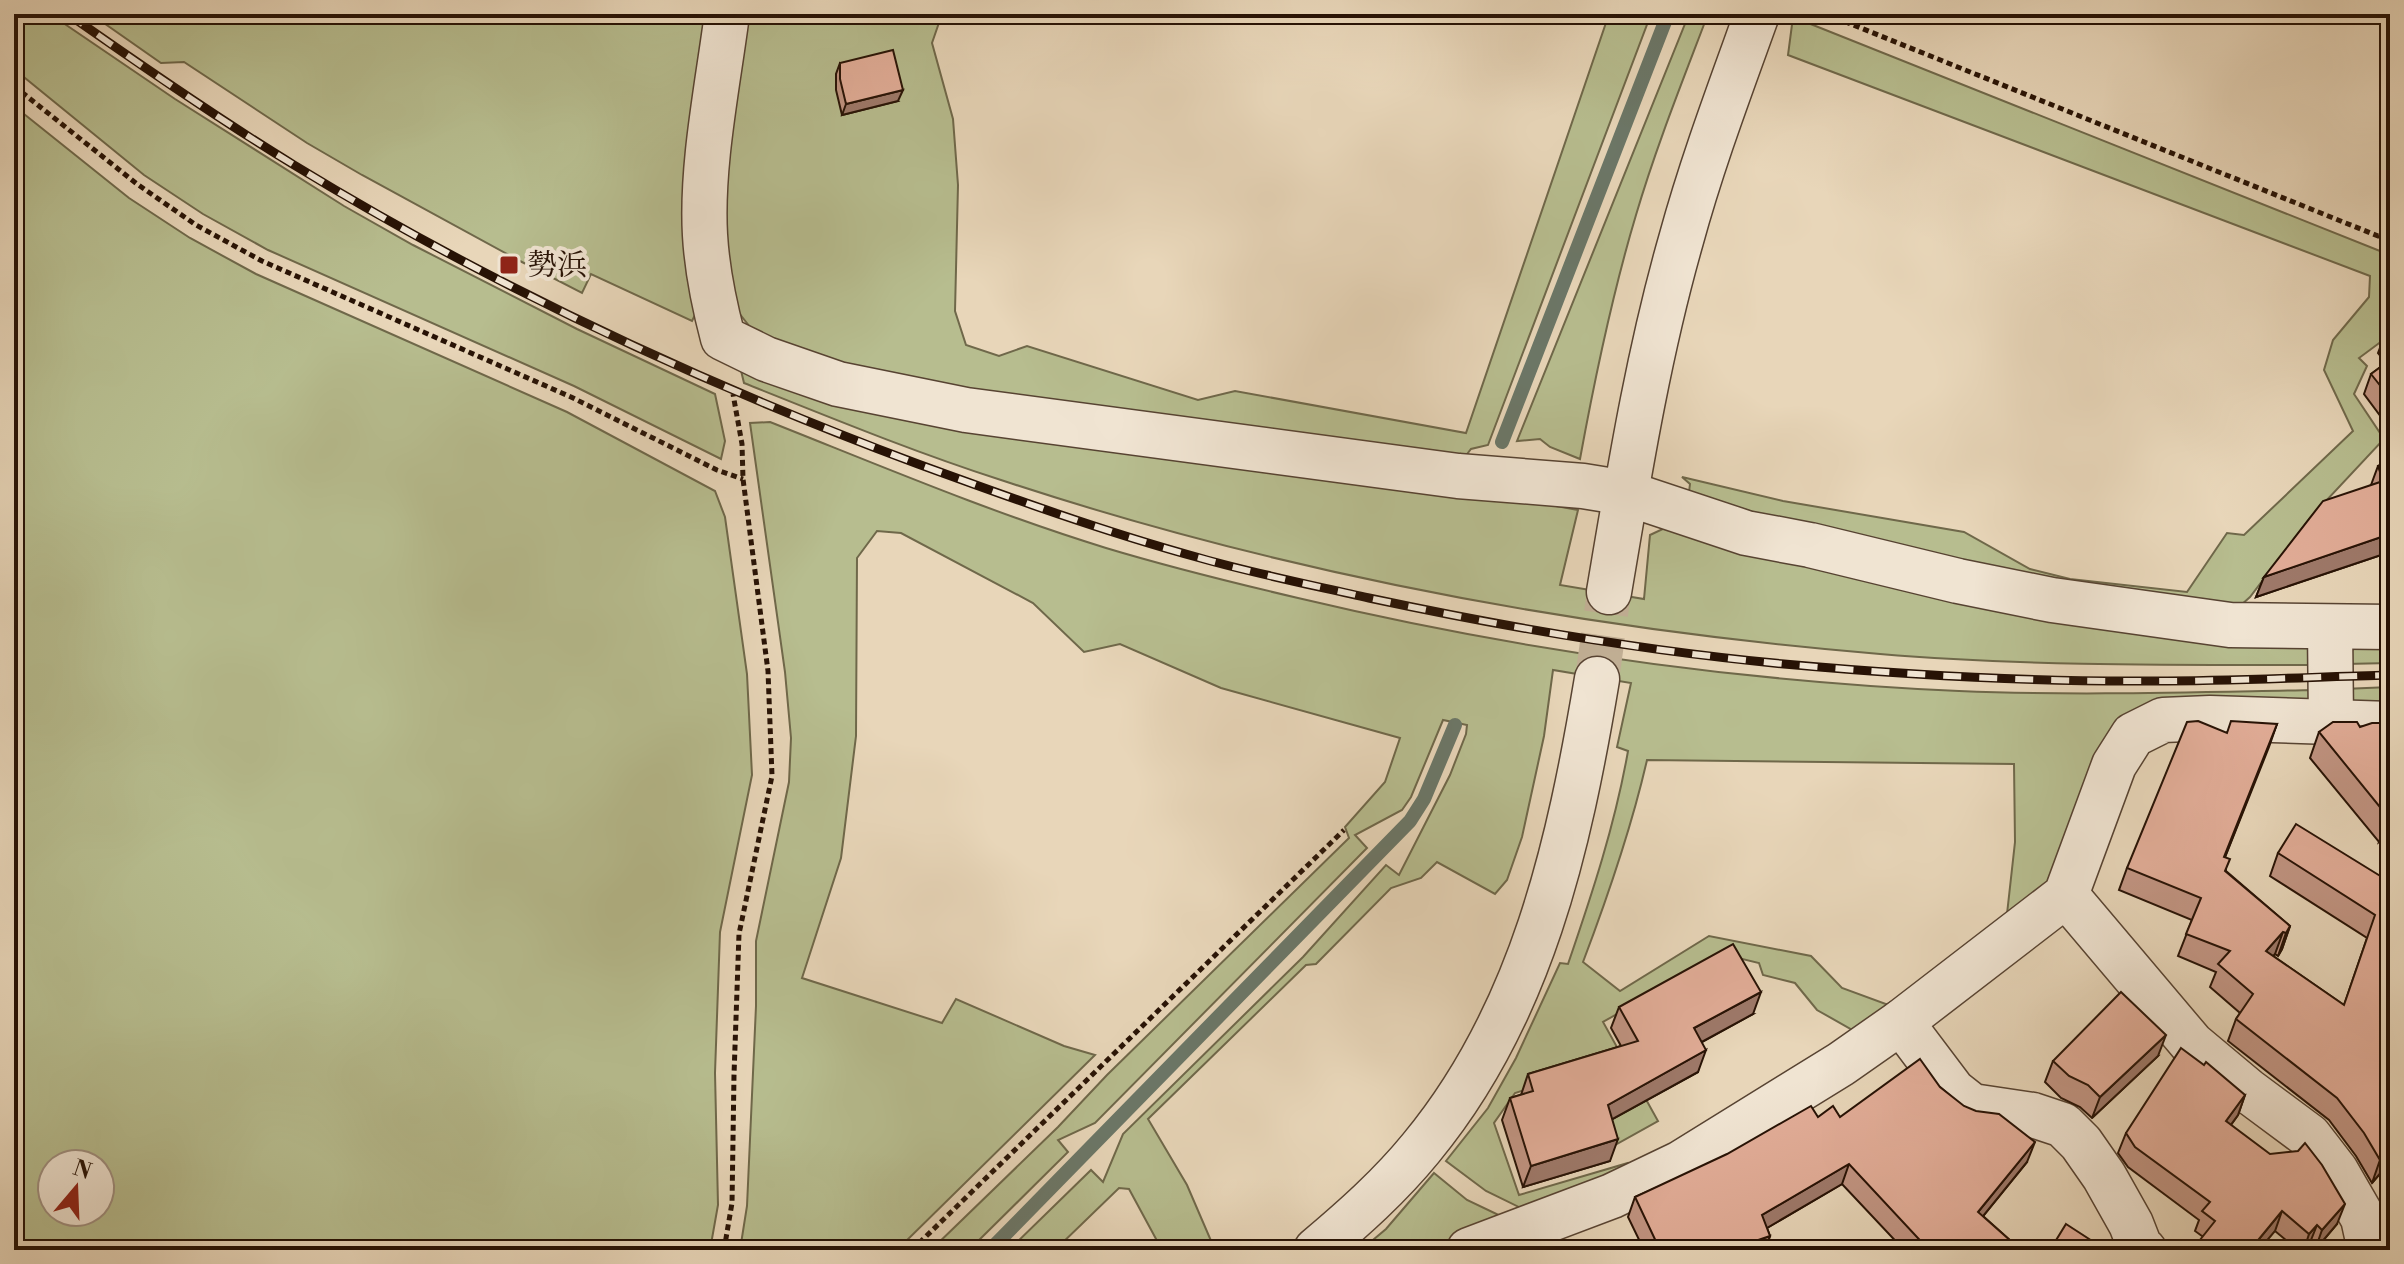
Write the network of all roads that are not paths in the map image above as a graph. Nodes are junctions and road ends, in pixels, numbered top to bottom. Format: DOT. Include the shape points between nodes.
graph roads {
  1 [pos="727,14"];
  2 [pos="1757,14"];
  3 [pos="1626,493"];
  4 [pos="1609,592"];
  5 [pos="2330,627"];
  6 [pos="2390,627"];
  7 [pos="1597,679"];
  8 [pos="2331,722"];
  9 [pos="2390,724"];
  10 [pos="2066,895"];
  11 [pos="1901,1022"];
  12 [pos="1316,1250"];
  13 [pos="1469,1250"];
  14 [pos="2144,1250"];
  15 [pos="2370,1250"];
  1 -- 3 [label="street" via="705,219 710,288 723,338 838,384 966,410 1458,476"];
  2 -- 3 [label="street" via="1680,241"];
  3 -- 4 [label="street"];
  3 -- 5 [label="street" via="1746,533 2052,600 2230,625"];
  5 -- 6 [label="street"];
  5 -- 8 [label="street"];
  7 -- 12 [label="street" via="1552,893 1501,1026 1422,1147 1364,1209"];
  8 -- 9 [label="street"];
  8 -- 10 [label="street" via="2163,720 2133,735 2114,765"];
  10 -- 11 [label="street"];
  10 -- 15 [label="street" via="2192,1044 2309,1136 2363,1218"];
  11 -- 13 [label="street" via="1681,1163 1612,1196"];
  11 -- 14 [label="street" via="1953,1091 1972,1106 2063,1125 2104,1176"];
}
